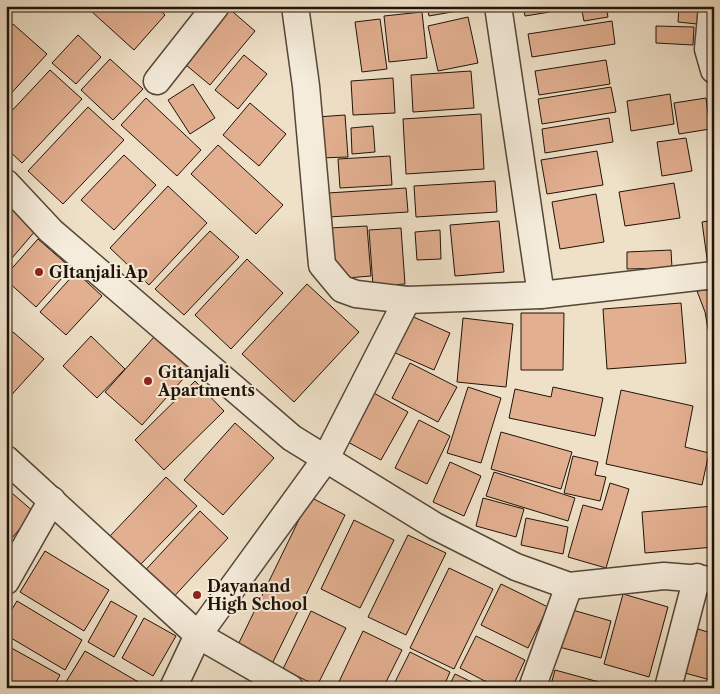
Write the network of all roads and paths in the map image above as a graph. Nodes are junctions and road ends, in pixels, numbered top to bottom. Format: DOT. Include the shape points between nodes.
graph roads {
  1 [pos="216,6"];
  2 [pos="296,6"];
  3 [pos="498,6"];
  4 [pos="712,6"];
  5 [pos="714,70"];
  6 [pos="157,81"];
  7 [pos="6,183"];
  8 [pos="714,275"];
  9 [pos="541,295"];
  10 [pos="408,300"];
  11 [pos="6,459"];
  12 [pos="325,460"];
  13 [pos="52,500"];
  14 [pos="706,579"];
  15 [pos="6,580"];
  16 [pos="569,586"];
  17 [pos="198,635"];
  18 [pos="174,688"];
  19 [pos="290,688"];
  20 [pos="532,688"];
  21 [pos="668,688"];
  1 -- 6 [label="street"];
  2 -- 10 [label="street" via="322,265 342,290"];
  3 -- 9 [label="street"];
  4 -- 5 [label="street" via="708,49"];
  7 -- 12 [label="street" via="51,231 292,438"];
  8 -- 9 [label="street"];
  9 -- 10 [label="street"];
  10 -- 12 [label="street"];
  11 -- 13 [label="street"];
  12 -- 16 [label="street" via="435,526 516,567"];
  12 -- 17 [label="street"];
  13 -- 15 [label="street"];
  13 -- 17 [label="street"];
  14 -- 16 [label="street" via="664,576"];
  14 -- 21 [label="street"];
  16 -- 20 [label="street"];
  17 -- 18 [label="street"];
  17 -- 19 [label="street"];
}
